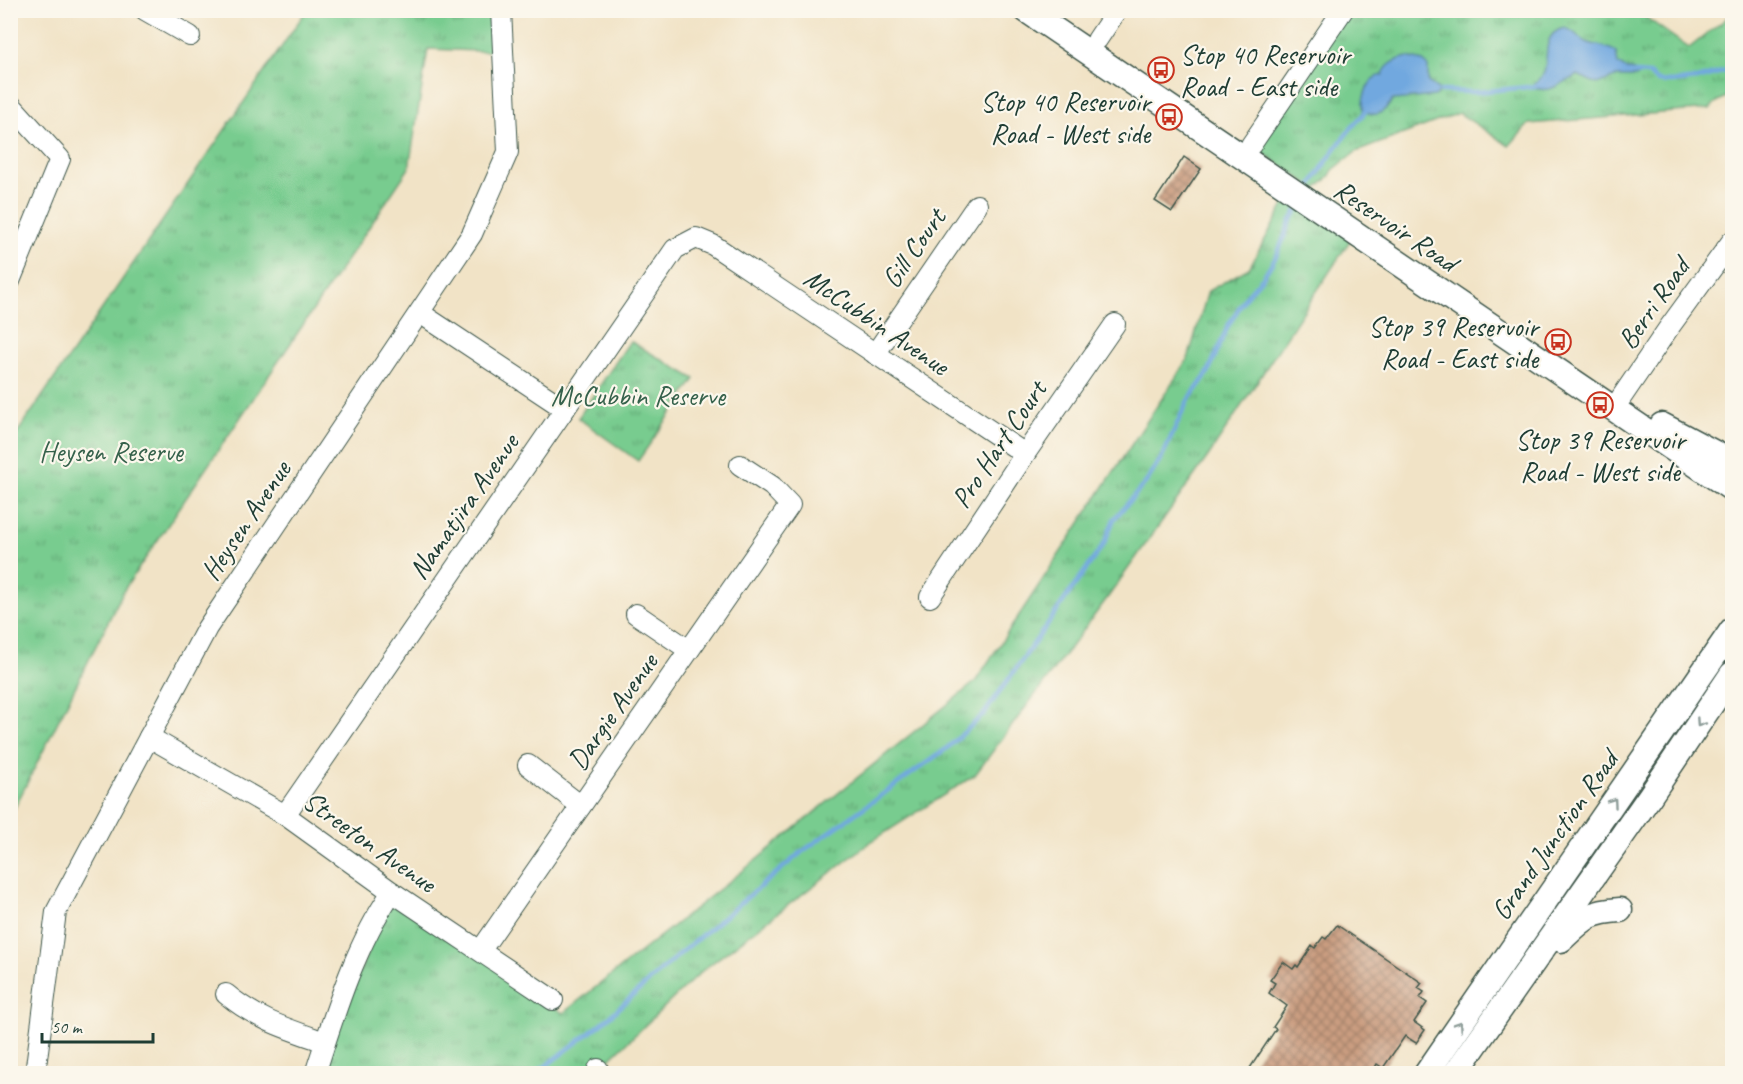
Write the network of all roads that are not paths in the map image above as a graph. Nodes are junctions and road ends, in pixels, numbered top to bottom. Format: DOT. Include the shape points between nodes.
graph roads {
  1 [pos="145,10"];
  2 [pos="501,10"];
  3 [pos="1026,10"];
  4 [pos="1053,10"];
  5 [pos="1117,10"];
  6 [pos="1343,10"];
  7 [pos="190,36"];
  8 [pos="1093,47"];
  9 [pos="10,104"];
  10 [pos="1247,151"];
  11 [pos="977,205"];
  12 [pos="696,238"];
  13 [pos="1732,242"];
  14 [pos="10,281"];
  15 [pos="420,312"];
  16 [pos="1115,324"];
  17 [pos="875,354"];
  18 [pos="1618,403"];
  19 [pos="565,409"];
  20 [pos="1025,454"];
  21 [pos="740,465"];
  22 [pos="1730,480"];
  23 [pos="930,597"];
  24 [pos="636,614"];
  25 [pos="1732,630"];
  26 [pos="689,650"];
  27 [pos="1732,674"];
  28 [pos="149,737"];
  29 [pos="528,765"];
  30 [pos="581,806"];
  31 [pos="285,815"];
  32 [pos="1580,850"];
  33 [pos="1601,864"];
  34 [pos="1566,870"];
  35 [pos="1587,885"];
  36 [pos="392,892"];
  37 [pos="1620,910"];
  38 [pos="481,950"];
  39 [pos="1524,974"];
  40 [pos="226,994"];
  41 [pos="553,1000"];
  42 [pos="325,1042"];
  43 [pos="35,1074"];
  44 [pos="315,1074"];
  45 [pos="1426,1074"];
  46 [pos="1455,1074"];
  1 -- 7 [label="street"];
  2 -- 15 [label="street, Heysen Avenue" via="508,152 472,234"];
  3 -- 8 [label="main road, Reservoir Road"];
  4 -- 8 [label="main road, Reservoir Road"];
  5 -- 8 [label="street"];
  6 -- 10 [label="street"];
  8 -- 10 [label="main road, Reservoir Road"];
  9 -- 14 [label="street" via="60,159"];
  10 -- 18 [label="main road, Reservoir Road"];
  11 -- 17 [label="street, Gill Court"];
  12 -- 17 [label="street, McCubbin Avenue" via="713,245"];
  12 -- 19 [label="street, Namatjira Avenue" via="675,249"];
  13 -- 18 [label="street, Berri Road"];
  15 -- 19 [label="street"];
  15 -- 28 [label="street, Heysen Avenue" via="207,628"];
  16 -- 20 [label="street, Pro Hart Court"];
  17 -- 20 [label="street, McCubbin Avenue"];
  18 -- 22 [label="main road, Reservoir Road"];
  18 -- 22 [label="main road, Reservoir Road" via="1662,425"];
  19 -- 31 [label="street, Namatjira Avenue"];
  20 -- 23 [label="street, Pro Hart Court"];
  21 -- 26 [label="street, Dargie Avenue" via="772,486 790,505"];
  24 -- 26 [label="street"];
  32 -- 25 [label="main road, Grand Junction Road, one-way"];
  26 -- 30 [label="street, Dargie Avenue"];
  27 -- 33 [label="main road, Grand Junction Road, one-way"];
  28 -- 31 [label="street, Streeton Avenue"];
  28 -- 43 [label="street, Heysen Avenue" via="56,912"];
  29 -- 30 [label="street"];
  30 -- 38 [label="street, Dargie Avenue"];
  31 -- 36 [label="street, Streeton Avenue"];
  32 -- 33 [label="main road"];
  32 -- 34 [label="main road, Grand Junction Road"];
  33 -- 35 [label="main road, Grand Junction Road"];
  34 -- 35 [label="main road"];
  45 -- 34 [label="main road, Grand Junction Road, one-way"];
  35 -- 39 [label="main road, Grand Junction Road"];
  36 -- 38 [label="street, Streeton Avenue"];
  36 -- 42 [label="street" via="376,916 349,976"];
  37 -- 39 [label="main road" via="1586,917"];
  38 -- 41 [label="street, Streeton Avenue"];
  39 -- 46 [label="main road, Grand Junction Road"];
  40 -- 42 [label="street" via="268,1022"];
  42 -- 44 [label="street"];
}
